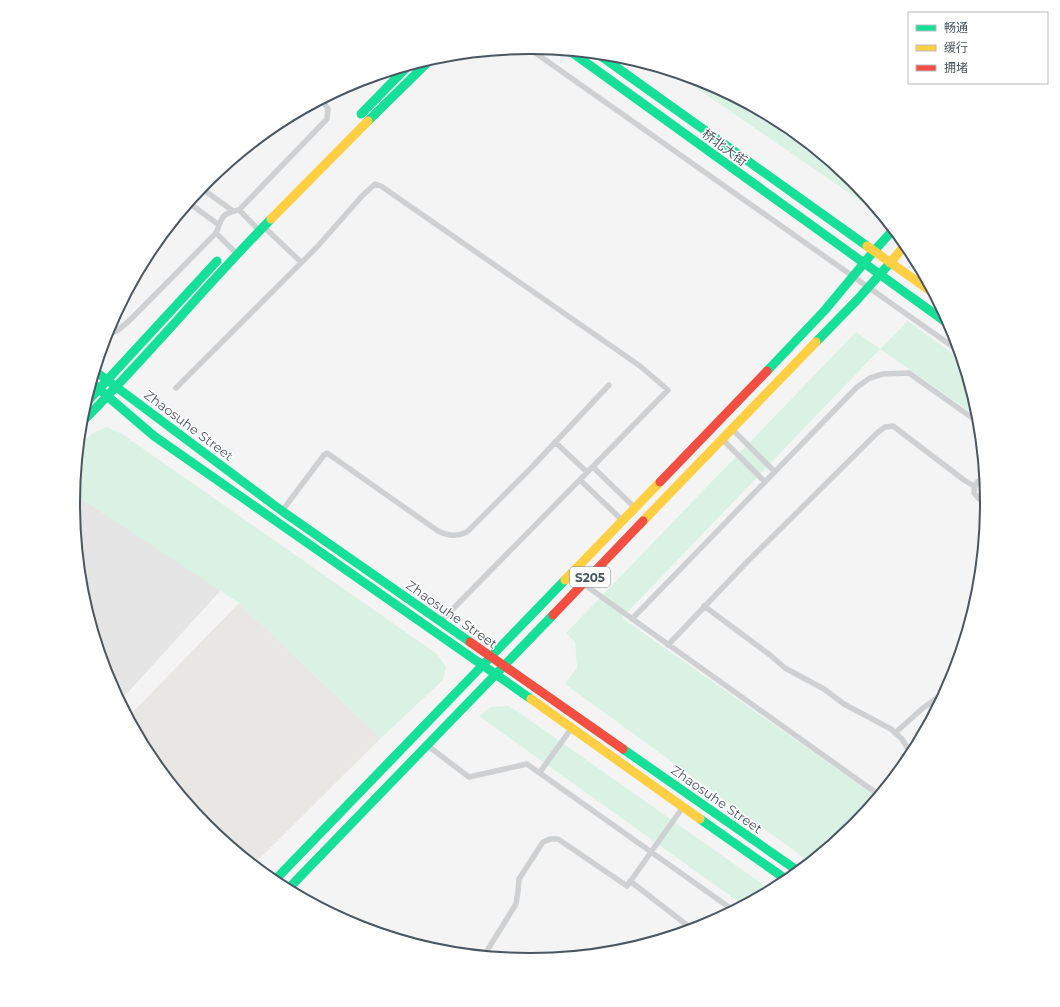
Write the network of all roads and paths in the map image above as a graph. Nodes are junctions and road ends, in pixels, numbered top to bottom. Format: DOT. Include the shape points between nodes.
graph roads {
  1 [pos="537,54"];
  2 [pos="578,57"];
  3 [pos="608,61"];
  4 [pos="423,67"];
  5 [pos="401,73"];
  6 [pos="324,104"];
  7 [pos="352,122"];
  8 [pos="207,192"];
  9 [pos="275,202"];
  10 [pos="193,206"];
  11 [pos="236,211"];
  12 [pos="219,225"];
  13 [pos="256,228"];
  14 [pos="216,233"];
  15 [pos="890,234"];
  16 [pos="232,245"];
  17 [pos="901,250"];
  18 [pos="874,251"];
  19 [pos="237,254"];
  20 [pos="301,262"];
  21 [pos="890,263"];
  22 [pos="864,264"];
  23 [pos="880,275"];
  24 [pos="853,277"];
  25 [pos="922,285"];
  26 [pos="868,288"];
  27 [pos="938,317"];
  28 [pos="115,332"];
  29 [pos="951,346"];
  30 [pos="100,374"];
  31 [pos="107,380"];
  32 [pos="609,385"];
  33 [pos="96,386"];
  34 [pos="117,387"];
  35 [pos="176,388"];
  36 [pos="108,397"];
  37 [pos="89,415"];
  38 [pos="971,417"];
  39 [pos="732,429"];
  40 [pos="723,440"];
  41 [pos="555,442"];
  42 [pos="593,467"];
  43 [pos="588,472"];
  44 [pos="775,472"];
  45 [pos="580,480"];
  46 [pos="979,480"];
  47 [pos="765,482"];
  48 [pos="974,486"];
  49 [pos="980,499"];
  50 [pos="635,508"];
  51 [pos="282,511"];
  52 [pos="622,520"];
  53 [pos="583,584"];
  54 [pos="704,606"];
  55 [pos="632,619"];
  56 [pos="440,622"];
  57 [pos="668,644"];
  58 [pos="491,657"];
  59 [pos="483,666"];
  60 [pos="504,666"];
  61 [pos="496,675"];
  62 [pos="934,700"];
  63 [pos="571,728"];
  64 [pos="895,733"];
  65 [pos="428,746"];
  66 [pos="907,747"];
  67 [pos="540,772"];
  68 [pos="874,792"];
  69 [pos="683,807"];
  70 [pos="651,852"];
  71 [pos="793,868"];
  72 [pos="279,876"];
  73 [pos="781,876"];
  74 [pos="630,881"];
  75 [pos="292,885"];
  76 [pos="729,907"];
  77 [pos="686,925"];
  78 [pos="487,951"];
  1 -- 24 [label="lane"];
  2 -- 22 [label="main road, 桥北大街"];
  3 -- 18 [label="main road, 桥北大街"];
  4 -- 13 [label="main road"];
  5 -- 7 [label="main road"];
  6 -- 11 [label="lane" via="328,109 326,119"];
  8 -- 11 [label="lane"];
  9 -- 13 [label="main road"];
  10 -- 12 [label="lane"];
  11 -- 12 [label="lane" via="224,215"];
  11 -- 13 [label="lane"];
  12 -- 14 [label="lane"];
  13 -- 19 [label="main road"];
  13 -- 20 [label="lane"];
  14 -- 16 [label="lane"];
  14 -- 28 [label="lane" via="129,321"];
  15 -- 18 [label="main road"];
  16 -- 19 [label="lane"];
  16 -- 31 [label="main road"];
  17 -- 21 [label="main road"];
  18 -- 21 [label="main road, 桥北大街"];
  18 -- 22 [label="main road, S205"];
  19 -- 34 [label="main road"];
  20 -- 35 [label="lane"];
  20 -- 42 [label="lane" via="362,196 375,184 382,186 628,358 668,390"];
  21 -- 23 [label="main road, S205"];
  21 -- 25 [label="main road, 桥北大街"];
  22 -- 23 [label="main road, 桥北大街"];
  22 -- 24 [label="main road, S205"];
  23 -- 26 [label="main road, S205"];
  23 -- 27 [label="main road, 桥北大街"];
  24 -- 26 [label="lane"];
  24 -- 50 [label="main road, S205" via="825,310"];
  26 -- 29 [label="lane"];
  26 -- 39 [label="main road, S205"];
  30 -- 31 [label="main road, Zhaosuhe Street"];
  31 -- 33 [label="main road"];
  31 -- 34 [label="main road, Zhaosuhe Street"];
  32 -- 41 [label="lane"];
  33 -- 36 [label="main road, Zhaosuhe Street"];
  34 -- 36 [label="main road"];
  34 -- 51 [label="main road, Zhaosuhe Street"];
  36 -- 37 [label="main road"];
  36 -- 59 [label="main road, Zhaosuhe Street" via="154,436"];
  38 -- 44 [label="lane" via="909,373 883,374 870,378 857,387"];
  39 -- 40 [label="main road, S205"];
  39 -- 44 [label="lane"];
  40 -- 47 [label="lane"];
  40 -- 53 [label="main road, S205"];
  41 -- 43 [label="lane"];
  41 -- 51 [label="lane" via="467,532 461,535 449,536 438,531 327,453"];
  42 -- 43 [label="lane"];
  42 -- 50 [label="lane"];
  43 -- 45 [label="lane"];
  44 -- 47 [label="lane"];
  45 -- 52 [label="lane"];
  45 -- 56 [label="lane"];
  46 -- 48 [label="lane"];
  47 -- 55 [label="lane"];
  48 -- 49 [label="lane" via="974,493"];
  48 -- 54 [label="lane" via="893,426 885,427 876,433"];
  50 -- 52 [label="main road, S205"];
  51 -- 56 [label="main road, Zhaosuhe Street"];
  52 -- 58 [label="main road, S205"];
  53 -- 55 [label="lane"];
  53 -- 60 [label="main road, S205"];
  54 -- 57 [label="lane"];
  54 -- 64 [label="lane" via="785,668"];
  55 -- 57 [label="lane"];
  56 -- 58 [label="main road, Zhaosuhe Street"];
  57 -- 68 [label="lane"];
  58 -- 59 [label="main road, S205"];
  58 -- 60 [label="main road, Zhaosuhe Street"];
  59 -- 61 [label="main road, Zhaosuhe Street"];
  59 -- 72 [label="main road, S205"];
  60 -- 61 [label="main road, S205"];
  60 -- 71 [label="main road, Zhaosuhe Street"];
  61 -- 63 [label="main road, Zhaosuhe Street"];
  61 -- 65 [label="main road, S205"];
  62 -- 64 [label="lane"];
  63 -- 67 [label="lane"];
  63 -- 69 [label="main road, Zhaosuhe Street"];
  64 -- 66 [label="lane"];
  65 -- 67 [label="lane" via="469,776 528,764"];
  65 -- 75 [label="main road, S205"];
  67 -- 70 [label="lane"];
  69 -- 70 [label="lane"];
  69 -- 73 [label="main road, Zhaosuhe Street"];
  70 -- 74 [label="lane"];
  70 -- 76 [label="lane"];
  74 -- 77 [label="lane"];
  74 -- 78 [label="lane" via="627,886 558,839 543,842 519,879 516,904"];
}
